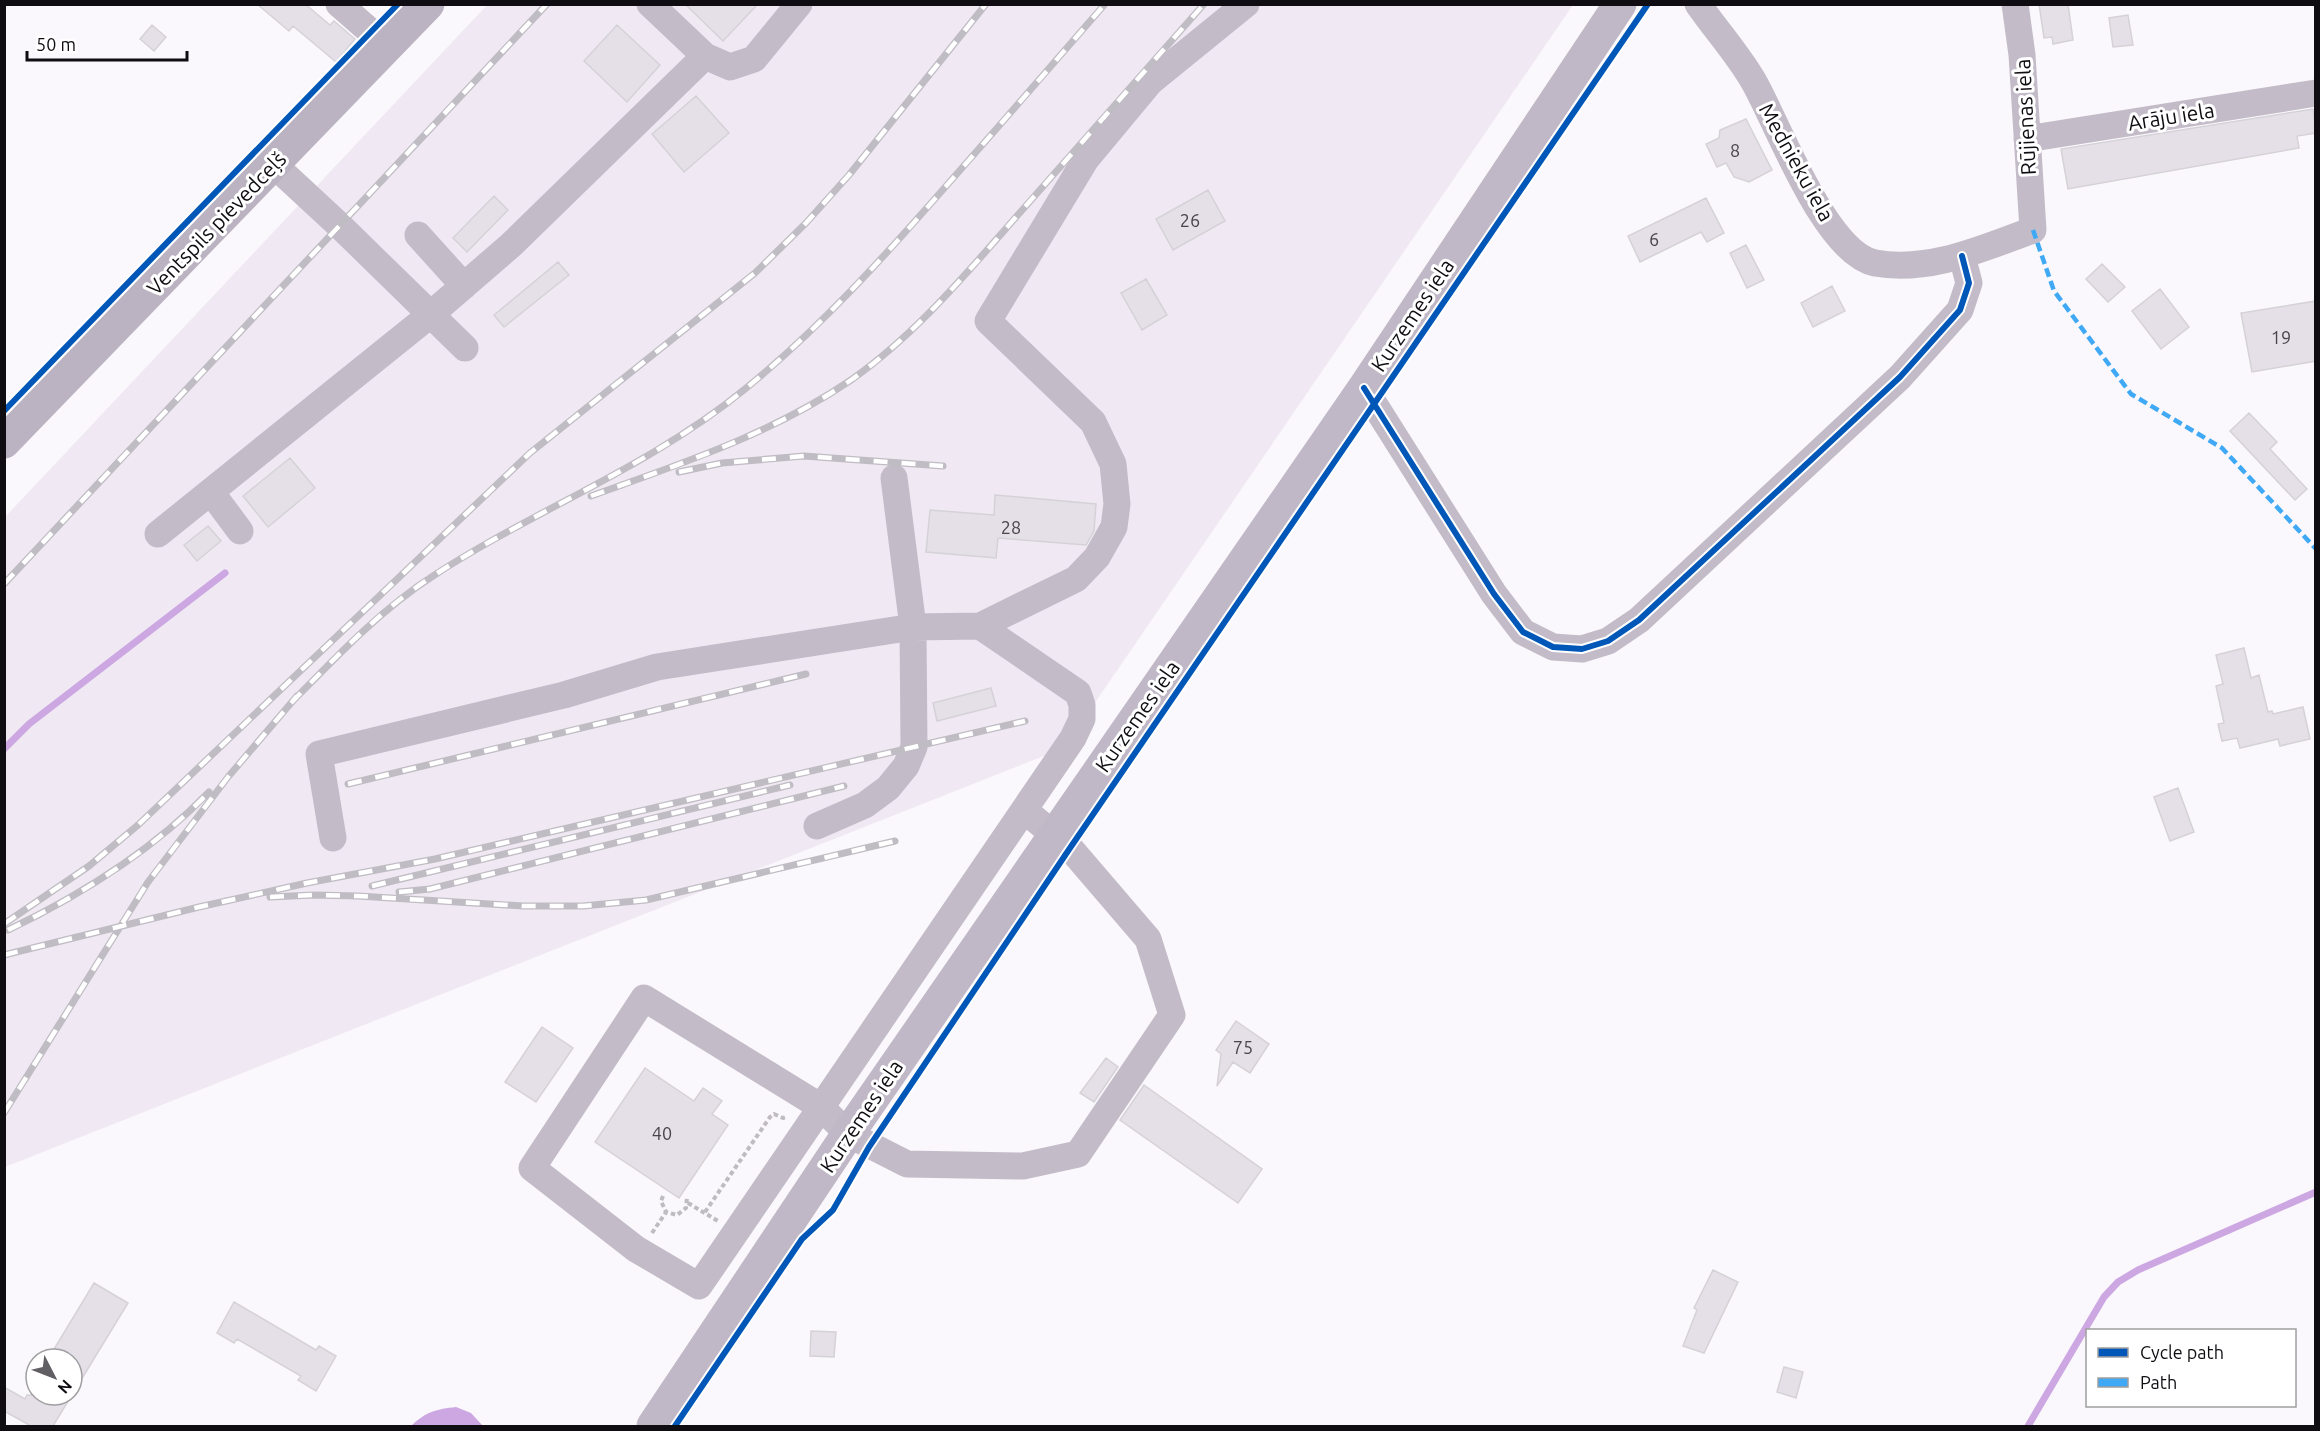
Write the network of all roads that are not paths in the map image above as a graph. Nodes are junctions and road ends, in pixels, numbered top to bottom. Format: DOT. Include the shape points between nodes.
graph roads {
  1 [pos="339,4"];
  2 [pos="428,4"];
  3 [pos="650,4"];
  4 [pos="799,4"];
  5 [pos="1246,4"];
  6 [pos="1620,4"];
  7 [pos="1698,4"];
  8 [pos="2015,4"];
  9 [pos="387,46"];
  10 [pos="705,56"];
  11 [pos="2316,93"];
  12 [pos="2027,139"];
  13 [pos="273,164"];
  14 [pos="2033,230"];
  15 [pos="418,235"];
  16 [pos="1962,256"];
  17 [pos="464,286"];
  18 [pos="430,315"];
  19 [pos="465,348"];
  20 [pos="1364,388"];
  21 [pos="4,442"];
  22 [pos="894,478"];
  23 [pos="211,492"];
  24 [pos="240,531"];
  25 [pos="158,534"];
  26 [pos="980,626"];
  27 [pos="914,627"];
  28 [pos="1024,810"];
  29 [pos="817,826"];
  30 [pos="1055,834"];
  31 [pos="333,838"];
  32 [pos="812,1101"];
  33 [pos="848,1134"];
  34 [pos="652,1426"];
  1 -- 9 [label="street"];
  2 -- 9 [label="main road, Ventspils pievedceļš"];
  3 -- 10 [label="street"];
  4 -- 10 [label="street" via="754,59 730,67"];
  5 -- 26 [label="street" via="1150,82 1086,159 988,321 1093,422 1113,464 1118,504 1114,527 1097,557 1076,579"];
  6 -- 20 [label="highway, Kurzemes iela"];
  7 -- 16 [label="street, Mednieku iela" via="1753,80 1818,210 1852,251 1872,262 1908,266"];
  8 -- 12 [label="street, Rūjienas iela"];
  9 -- 13 [label="main road, Ventspils pievedceļš"];
  10 -- 17 [label="street"];
  11 -- 12 [label="street, Arāju iela"];
  12 -- 14 [label="street, Rūjienas iela"];
  13 -- 18 [label="street"];
  13 -- 21 [label="main road, Ventspils pievedceļš"];
  14 -- 16 [label="street, Mednieku iela"];
  15 -- 17 [label="street"];
  16 -- 20 [label="street" via="1969,283 1960,310 1900,377 1639,620 1608,641 1582,649 1553,647 1523,632 1494,594"];
  17 -- 18 [label="street"];
  18 -- 19 [label="street"];
  18 -- 23 [label="street"];
  20 -- 30 [label="highway, Kurzemes iela"];
  22 -- 27 [label="street"];
  23 -- 24 [label="street"];
  23 -- 25 [label="street"];
  26 -- 27 [label="street"];
  26 -- 28 [label="street" via="1070,685 1082,705 1082,719 1073,738"];
  27 -- 29 [label="street" via="914,747 906,766 866,806"];
  27 -- 31 [label="street" via="657,667 564,695 319,754"];
  28 -- 30 [label="street"];
  28 -- 32 [label="street"];
  30 -- 33 [label="highway, Kurzemes iela"];
  30 -- 33 [label="street" via="1148,939 1172,1016 1078,1154 1023,1166 907,1164"];
  32 -- 32 [label="street" via="644,998 532,1168 636,1249 699,1286"];
  32 -- 33 [label="street"];
  33 -- 34 [label="highway, Kurzemes iela"];
}
